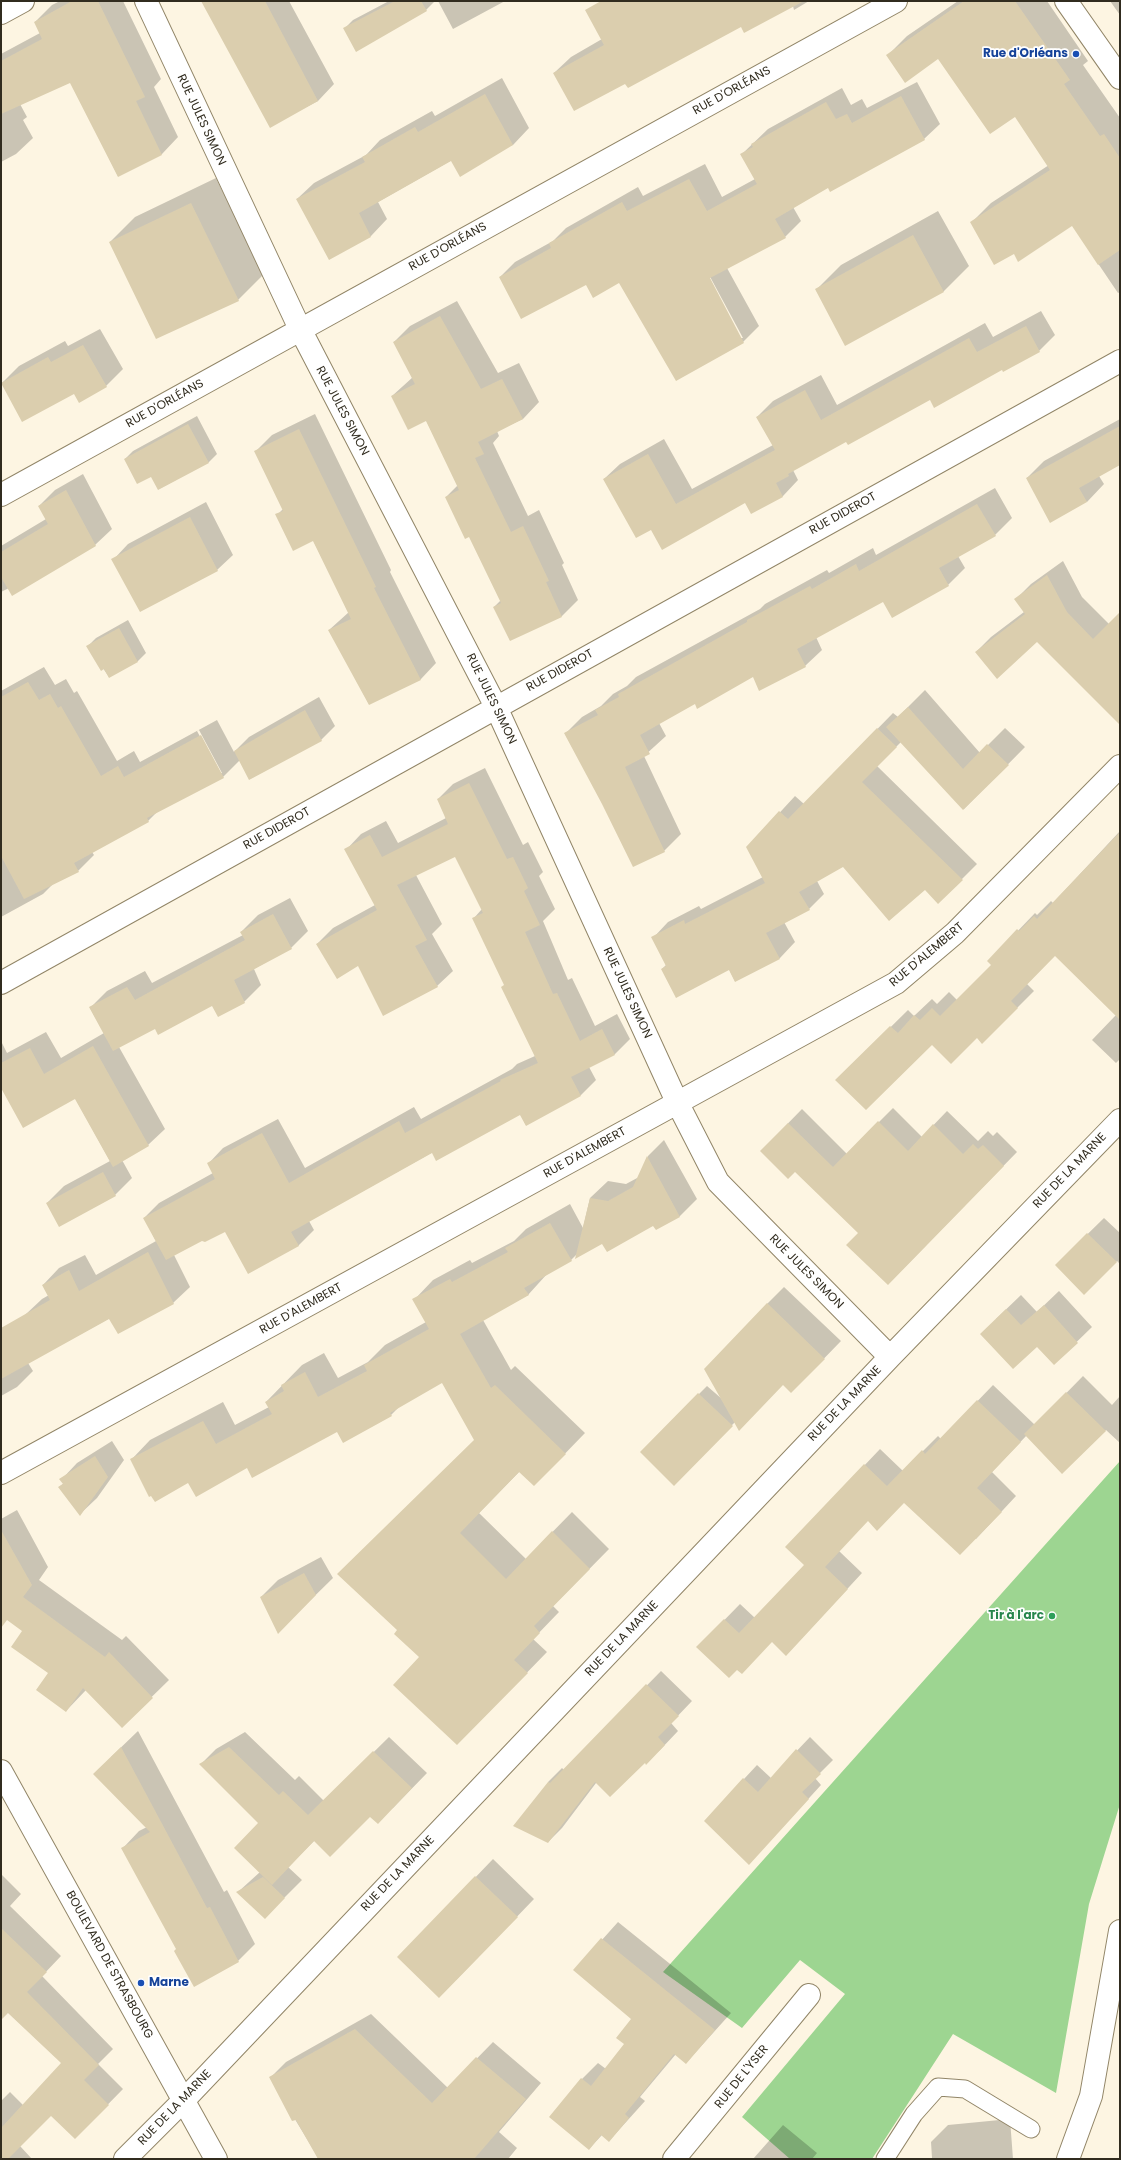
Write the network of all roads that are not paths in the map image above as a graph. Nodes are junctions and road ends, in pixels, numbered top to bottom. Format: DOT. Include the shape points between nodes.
graph roads {
  1 [pos="23,1"];
  2 [pos="146,1"];
  3 [pos="896,1"];
  4 [pos="1066,1"];
  5 [pos="1,13"];
  6 [pos="1120,78"];
  7 [pos="300,329"];
  8 [pos="1120,361"];
  9 [pos="1,495"];
  10 [pos="496,706"];
  11 [pos="1120,766"];
  12 [pos="1,983"];
  13 [pos="677,1102"];
  14 [pos="1120,1120"];
  15 [pos="890,1357"];
  16 [pos="1,1473"];
  17 [pos="1,1771"];
  18 [pos="1120,1931"];
  19 [pos="809,1995"];
  20 [pos="184,2100"];
  21 [pos="1031,2129"];
  22 [pos="124,2159"];
  23 [pos="216,2159"];
  24 [pos="674,2159"];
  25 [pos="885,2159"];
  26 [pos="1068,2159"];
  1 -- 5 [label="street"];
  2 -- 7 [label="street, RUE JULES SIMON"];
  3 -- 7 [label="street, RUE D'ORLÉANS"];
  4 -- 6 [label="street"];
  7 -- 9 [label="street, RUE D'ORLÉANS"];
  7 -- 10 [label="street, RUE JULES SIMON"];
  8 -- 10 [label="street, RUE DIDEROT"];
  10 -- 12 [label="street, RUE DIDEROT"];
  10 -- 13 [label="street, RUE JULES SIMON"];
  11 -- 13 [label="street, RUE D'ALEMBERT" via="955,933 896,984"];
  13 -- 15 [label="street, RUE JULES SIMON" via="718,1182"];
  13 -- 16 [label="street, RUE D'ALEMBERT"];
  14 -- 15 [label="street, RUE DE LA MARNE"];
  15 -- 20 [label="street, RUE DE LA MARNE"];
  17 -- 20 [label="street, BOULEVARD DE STRASBOURG"];
  18 -- 26 [label="street" via="1091,2096"];
  19 -- 24 [label="street, RUE DE L'YSER"];
  20 -- 22 [label="street, RUE DE LA MARNE"];
  20 -- 23 [label="street, BOULEVARD DE STRASBOURG"];
  21 -- 25 [label="lane" via="965,2089 938,2087 914,2114"];
}
